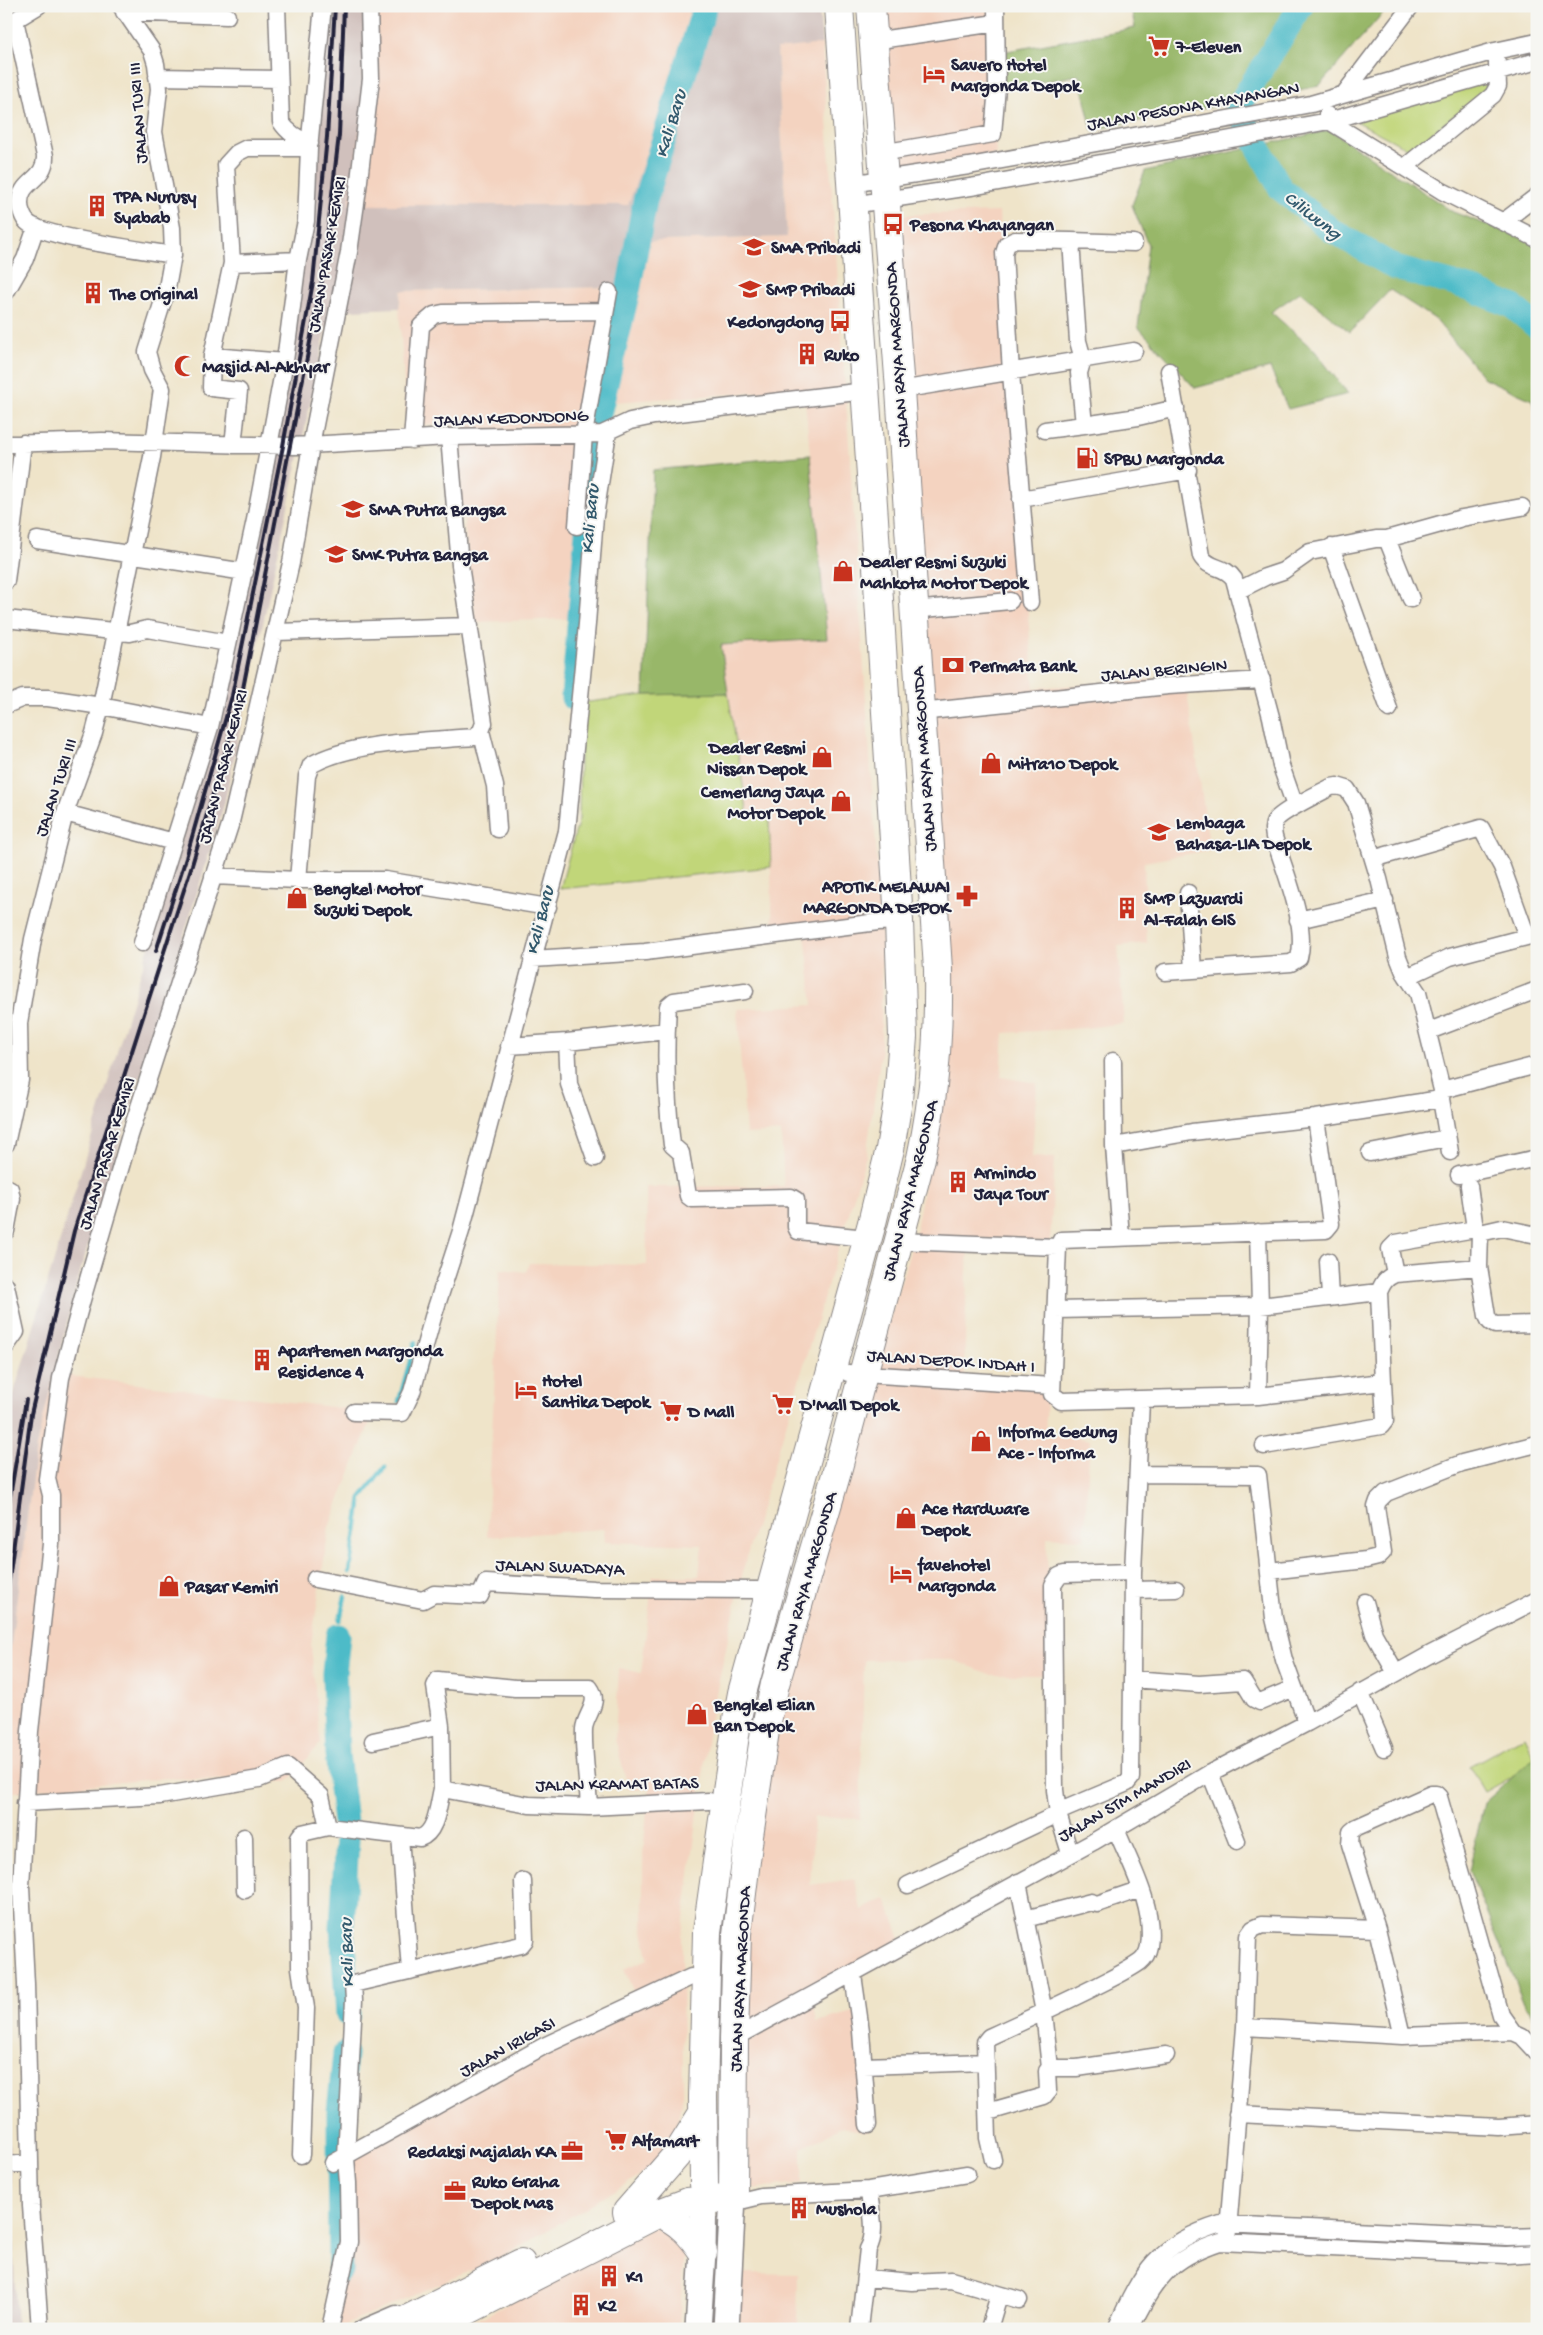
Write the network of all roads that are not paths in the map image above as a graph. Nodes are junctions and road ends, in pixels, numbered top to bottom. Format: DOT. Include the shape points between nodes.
graph roads {
  1 [pos="38,6"];
  2 [pos="277,6"];
  3 [pos="323,6"];
  4 [pos="370,6"];
  5 [pos="824,6"];
  6 [pos="839,6"];
  7 [pos="858,6"];
  8 [pos="871,6"];
  9 [pos="996,6"];
  10 [pos="1412,6"];
  11 [pos="123,9"];
  12 [pos="11,15"];
  13 [pos="227,16"];
  14 [pos="996,23"];
  15 [pos="873,41"];
  16 [pos="1537,42"];
  17 [pos="1495,52"];
  18 [pos="1537,61"];
  19 [pos="1498,71"];
  20 [pos="157,77"];
  21 [pos="279,79"];
  22 [pos="1344,94"];
  23 [pos="1317,102"];
  24 [pos="1322,122"];
  25 [pos="840,145"];
  26 [pos="310,146"];
  27 [pos="881,153"];
  28 [pos="1405,167"];
  29 [pos="869,192"];
  30 [pos="1537,196"];
  31 [pos="1503,222"];
  32 [pos="36,227"];
  33 [pos="1537,239"];
  34 [pos="1071,241"];
  35 [pos="1134,242"];
  36 [pos="173,255"];
  37 [pos="298,260"];
  38 [pos="232,263"];
  39 [pos="6,292"];
  40 [pos="609,292"];
  41 [pos="605,311"];
  42 [pos="1134,351"];
  43 [pos="212,356"];
  44 [pos="1083,359"];
  45 [pos="285,362"];
  46 [pos="1169,371"];
  47 [pos="1008,373"];
  48 [pos="900,390"];
  49 [pos="859,391"];
  50 [pos="1176,408"];
  51 [pos="1084,425"];
  52 [pos="1046,430"];
  53 [pos="595,434"];
  54 [pos="449,438"];
  55 [pos="412,440"];
  56 [pos="6,444"];
  57 [pos="23,444"];
  58 [pos="153,444"];
  59 [pos="233,445"];
  60 [pos="268,445"];
  61 [pos="311,445"];
  62 [pos="1188,470"];
  63 [pos="1021,499"];
  64 [pos="1522,507"];
  65 [pos="577,526"];
  66 [pos="1387,539"];
  67 [pos="37,540"];
  68 [pos="1331,547"];
  69 [pos="132,555"];
  70 [pos="245,572"];
  71 [pos="6,581"];
  72 [pos="1237,591"];
  73 [pos="1410,599"];
  74 [pos="1010,601"];
  75 [pos="1030,602"];
  76 [pos="914,610"];
  77 [pos="6,619"];
  78 [pos="470,626"];
  79 [pos="116,630"];
  80 [pos="276,632"];
  81 [pos="228,643"];
  82 [pos="1262,680"];
  83 [pos="6,705"];
  84 [pos="101,706"];
  85 [pos="1389,709"];
  86 [pos="920,712"];
  87 [pos="210,727"];
  88 [pos="481,732"];
  89 [pos="1295,806"];
  90 [pos="65,813"];
  91 [pos="498,829"];
  92 [pos="174,842"];
  93 [pos="1373,859"];
  94 [pos="213,876"];
  95 [pos="298,880"];
  96 [pos="1188,893"];
  97 [pos="1385,900"];
  98 [pos="548,907"];
  99 [pos="1298,920"];
  100 [pos="893,922"];
  101 [pos="142,942"];
  102 [pos="532,959"];
  103 [pos="929,969"];
  104 [pos="1193,970"];
  105 [pos="1165,972"];
  106 [pos="1407,977"];
  107 [pos="1537,990"];
  108 [pos="746,991"];
  109 [pos="666,1031"];
  110 [pos="1429,1031"];
  111 [pos="567,1042"];
  112 [pos="509,1046"];
  113 [pos="1113,1061"];
  114 [pos="1537,1066"];
  115 [pos="1442,1094"];
  116 [pos="10,1109"];
  117 [pos="1316,1118"];
  118 [pos="6,1144"];
  119 [pos="1114,1146"];
  120 [pos="1370,1153"];
  121 [pos="595,1158"];
  122 [pos="1537,1158"];
  123 [pos="6,1187"];
  124 [pos="6,1231"];
  125 [pos="874,1232"];
  126 [pos="1258,1232"];
  127 [pos="1537,1235"];
  128 [pos="1121,1236"];
  129 [pos="1058,1247"];
  130 [pos="1328,1261"];
  131 [pos="1479,1267"];
  132 [pos="1395,1274"];
  133 [pos="6,1286"];
  134 [pos="1379,1292"];
  135 [pos="1330,1298"];
  136 [pos="1260,1306"];
  137 [pos="1056,1310"];
  138 [pos="1537,1324"];
  139 [pos="6,1346"];
  140 [pos="856,1373"];
  141 [pos="1383,1382"];
  142 [pos="1052,1386"];
  143 [pos="1258,1396"];
  144 [pos="1141,1401"];
  145 [pos="354,1412"];
  146 [pos="1537,1444"];
  147 [pos="1264,1446"];
  148 [pos="1138,1474"];
  149 [pos="1269,1571"];
  150 [pos="1133,1572"];
  151 [pos="315,1578"];
  152 [pos="1176,1589"];
  153 [pos="757,1590"];
  154 [pos="1134,1590"];
  155 [pos="1365,1602"];
  156 [pos="1536,1604"];
  157 [pos="1396,1673"];
  158 [pos="1132,1679"];
  159 [pos="1294,1688"];
  160 [pos="1360,1692"];
  161 [pos="750,1694"];
  162 [pos="1307,1723"];
  163 [pos="441,1726"];
  164 [pos="373,1741"];
  165 [pos="1384,1748"];
  166 [pos="1210,1773"];
  167 [pos="442,1789"];
  168 [pos="709,1801"];
  169 [pos="25,1803"];
  170 [pos="589,1807"];
  171 [pos="1058,1813"];
  172 [pos="330,1828"];
  173 [pos="1116,1829"];
  174 [pos="400,1836"];
  175 [pos="244,1837"];
  176 [pos="1238,1841"];
  177 [pos="1070,1853"];
  178 [pos="523,1881"];
  179 [pos="1018,1882"];
  180 [pos="908,1885"];
  181 [pos="705,1886"];
  182 [pos="1141,1889"];
  183 [pos="245,1890"];
  184 [pos="1025,1919"];
  185 [pos="1377,1929"];
  186 [pos="410,1971"];
  187 [pos="853,1974"];
  188 [pos="691,1977"];
  189 [pos="1044,2012"];
  190 [pos="1244,2027"];
  191 [pos="1513,2032"];
  192 [pos="1402,2036"];
  193 [pos="727,2039"];
  194 [pos="1537,2052"];
  195 [pos="1166,2055"];
  196 [pos="986,2062"];
  197 [pos="863,2066"];
  198 [pos="1050,2068"];
  199 [pos="703,2105"];
  200 [pos="988,2112"];
  201 [pos="1237,2114"];
  202 [pos="1537,2124"];
  203 [pos="868,2125"];
  204 [pos="301,2155"];
  205 [pos="993,2160"];
  206 [pos="339,2161"];
  207 [pos="30,2163"];
  208 [pos="6,2165"];
  209 [pos="967,2174"];
  210 [pos="869,2190"];
  211 [pos="721,2193"];
  212 [pos="627,2212"];
  213 [pos="659,2213"];
  214 [pos="1228,2223"];
  215 [pos="1537,2236"];
  216 [pos="1228,2241"];
  217 [pos="704,2252"];
  218 [pos="1537,2253"];
  219 [pos="866,2278"];
  220 [pos="999,2295"];
  221 [pos="472,2297"];
  222 [pos="1018,2300"];
  223 [pos="40,2329"];
  224 [pos="330,2329"];
  225 [pos="361,2329"];
  226 [pos="388,2329"];
  227 [pos="431,2329"];
  228 [pos="446,2329"];
  229 [pos="698,2329"];
  230 [pos="716,2329"];
  231 [pos="726,2329"];
  232 [pos="859,2329"];
  233 [pos="989,2329"];
  234 [pos="1116,2329"];
  235 [pos="1130,2329"];
  1 -- 12 [label="street"];
  2 -- 21 [label="street"];
  3 -- 26 [label="street"];
  4 -- 61 [label="street, JALAN PASAR KEMIRI" via="371,80 358,189 349,252"];
  5 -- 25 [label="highway, JALAN RAYA MARGONDA"];
  6 -- 25 [label="highway, JALAN RAYA MARGONDA"];
  7 -- 29 [label="highway, JALAN RAYA MARGONDA"];
  8 -- 15 [label="highway, JALAN RAYA MARGONDA"];
  9 -- 14 [label="street"];
  10 -- 22 [label="street"];
  11 -- 13 [label="street"];
  11 -- 20 [label="street, JALAN TURI III" via="152,51"];
  12 -- 32 [label="street" via="45,161 40,174 22,191 20,203 27,222"];
  14 -- 15 [label="street"];
  14 -- 27 [label="street" via="997,87 993,134"];
  15 -- 27 [label="highway, JALAN RAYA MARGONDA"];
  16 -- 17 [label="street, JALAN PESONA KHAYANGAN"];
  17 -- 19 [label="street"];
  17 -- 22 [label="street, JALAN PESONA KHAYANGAN"];
  18 -- 19 [label="street"];
  19 -- 24 [label="street"];
  19 -- 28 [label="street" via="1498,86 1493,95"];
  20 -- 21 [label="street"];
  20 -- 36 [label="street, JALAN TURI III" via="159,89 154,132 172,228"];
  21 -- 26 [label="street" via="281,122"];
  22 -- 23 [label="street, JALAN PESONA KHAYANGAN"];
  23 -- 24 [label="street"];
  23 -- 29 [label="street, JALAN PESONA KHAYANGAN" via="1170,128"];
  24 -- 28 [label="street"];
  24 -- 29 [label="street" via="977,186"];
  25 -- 29 [label="highway, JALAN RAYA MARGONDA"];
  25 -- 49 [label="highway, JALAN RAYA MARGONDA"];
  26 -- 37 [label="street" via="306,221"];
  26 -- 38 [label="street" via="247,148 226,165"];
  27 -- 29 [label="highway, JALAN RAYA MARGONDA"];
  28 -- 31 [label="street"];
  29 -- 48 [label="highway, JALAN RAYA MARGONDA"];
  29 -- 49 [label="highway, JALAN RAYA MARGONDA"];
  29 -- 103 [label="highway, JALAN RAYA MARGONDA"];
  30 -- 31 [label="street"];
  31 -- 33 [label="street"];
  32 -- 36 [label="street" via="48,233"];
  32 -- 39 [label="street" via="25,259"];
  34 -- 35 [label="street"];
  34 -- 44 [label="street" via="1078,341"];
  34 -- 47 [label="street" via="1015,240 1007,244"];
  36 -- 58 [label="street, JALAN TURI III" via="167,288 147,352 162,389"];
  37 -- 38 [label="street"];
  37 -- 45 [label="street"];
  38 -- 43 [label="street"];
  40 -- 41 [label="street"];
  41 -- 53 [label="street"];
  41 -- 55 [label="street" via="443,313 427,320 422,326"];
  42 -- 44 [label="street"];
  43 -- 45 [label="street"];
  43 -- 59 [label="street" via="211,388 239,391"];
  44 -- 47 [label="street"];
  44 -- 51 [label="street" via="1079,373"];
  45 -- 60 [label="street"];
  46 -- 50 [label="street"];
  47 -- 48 [label="street"];
  47 -- 63 [label="street"];
  48 -- 76 [label="highway, JALAN RAYA MARGONDA"];
  49 -- 53 [label="street, JALAN KEDONDONG" via="654,416"];
  49 -- 100 [label="highway, JALAN RAYA MARGONDA"];
  50 -- 51 [label="street"];
  50 -- 62 [label="street"];
  51 -- 52 [label="street"];
  53 -- 54 [label="street, JALAN KEDONDONG"];
  53 -- 65 [label="street"];
  53 -- 98 [label="street" via="595,516 567,831"];
  54 -- 55 [label="street, JALAN KEDONDONG"];
  54 -- 78 [label="street" via="460,565"];
  55 -- 61 [label="street, JALAN KEDONDONG"];
  56 -- 57 [label="street, JALAN KEDONDONG"];
  57 -- 58 [label="street, JALAN KEDONDONG" via="102,441"];
  57 -- 71 [label="street"];
  58 -- 59 [label="street, JALAN KEDONDONG"];
  58 -- 69 [label="street, JALAN TURI III"];
  59 -- 60 [label="street, JALAN KEDONDONG"];
  60 -- 61 [label="street, JALAN KEDONDONG"];
  60 -- 70 [label="street"];
  61 -- 80 [label="street, JALAN PASAR KEMIRI"];
  62 -- 63 [label="street"];
  62 -- 72 [label="street" via="1202,556 1211,566 1230,574"];
  63 -- 75 [label="street"];
  64 -- 66 [label="street" via="1462,518"];
  66 -- 68 [label="street" via="1376,538"];
  66 -- 73 [label="street"];
  67 -- 69 [label="street"];
  68 -- 72 [label="street" via="1310,552 1283,571"];
  68 -- 85 [label="street"];
  69 -- 70 [label="street"];
  69 -- 79 [label="street, JALAN TURI III"];
  70 -- 81 [label="street"];
  72 -- 82 [label="street"];
  74 -- 76 [label="street"];
  76 -- 86 [label="highway, JALAN RAYA MARGONDA"];
  77 -- 79 [label="street"];
  78 -- 80 [label="street"];
  78 -- 88 [label="street" via="484,722"];
  79 -- 81 [label="street" via="133,633 147,629"];
  79 -- 84 [label="street, JALAN TURI III"];
  80 -- 94 [label="street, JALAN PASAR KEMIRI" via="231,822"];
  81 -- 87 [label="street"];
  82 -- 86 [label="street, JALAN BERINGIN" via="1168,686"];
  82 -- 89 [label="street" via="1281,766"];
  83 -- 84 [label="street" via="24,698 48,698"];
  84 -- 87 [label="street"];
  84 -- 90 [label="street, JALAN TURI III"];
  86 -- 103 [label="highway, JALAN RAYA MARGONDA"];
  87 -- 92 [label="street"];
  88 -- 91 [label="street" via="495,786"];
  88 -- 95 [label="street" via="474,737 363,748 325,757 311,765 307,776"];
  89 -- 93 [label="street" via="1331,787 1347,789 1356,803"];
  89 -- 99 [label="street" via="1277,818 1272,829 1288,875"];
  90 -- 92 [label="street"];
  90 -- 116 [label="street, JALAN TURI III" via="33,938 19,1022 20,1080"];
  92 -- 101 [label="street"];
  93 -- 97 [label="street"];
  93 -- 106 [label="street" via="1481,828 1502,867 1527,934 1450,957"];
  94 -- 95 [label="street"];
  94 -- 169 [label="street, JALAN PASAR KEMIRI" via="130,1134 61,1378 47,1479 51,1495 51,1544"];
  95 -- 98 [label="street" via="385,880"];
  96 -- 104 [label="street"];
  97 -- 99 [label="street"];
  97 -- 106 [label="street" via="1398,957"];
  98 -- 102 [label="street"];
  99 -- 104 [label="street" via="1300,952 1296,961"];
  100 -- 102 [label="street" via="645,952"];
  100 -- 125 [label="highway, JALAN RAYA MARGONDA" via="904,1037 899,1092"];
  102 -- 112 [label="street"];
  103 -- 125 [label="highway, JALAN RAYA MARGONDA" via="914,1124"];
  104 -- 105 [label="street"];
  106 -- 110 [label="street" via="1418,993"];
  107 -- 110 [label="street"];
  108 -- 109 [label="street" via="670,1003"];
  109 -- 111 [label="street"];
  109 -- 125 [label="street" via="671,1137 673,1148 681,1153 688,1196 791,1197 796,1200 798,1232"];
  110 -- 115 [label="street"];
  111 -- 112 [label="street"];
  111 -- 121 [label="street" via="569,1084"];
  112 -- 145 [label="street" via="461,1231 412,1392 394,1413"];
  113 -- 119 [label="street"];
  114 -- 115 [label="street"];
  115 -- 117 [label="street"];
  115 -- 120 [label="street" via="1448,1145"];
  116 -- 118 [label="street, JALAN TURI III"];
  117 -- 119 [label="street" via="1192,1132"];
  117 -- 126 [label="street" via="1331,1224 1321,1232"];
  119 -- 128 [label="street"];
  122 -- 132 [label="street" via="1464,1180 1474,1229 1396,1243 1390,1249"];
  123 -- 124 [label="street" via="10,1189 12,1199"];
  125 -- 129 [label="street"];
  125 -- 140 [label="highway, JALAN RAYA MARGONDA"];
  125 -- 153 [label="highway, JALAN RAYA MARGONDA"];
  125 -- 161 [label="highway, JALAN RAYA MARGONDA"];
  126 -- 128 [label="street"];
  126 -- 136 [label="street"];
  127 -- 131 [label="street" via="1502,1228 1480,1233"];
  128 -- 129 [label="street" via="1065,1239"];
  129 -- 137 [label="street"];
  130 -- 135 [label="street"];
  131 -- 132 [label="street"];
  131 -- 138 [label="street" via="1490,1322"];
  132 -- 134 [label="street" via="1388,1277"];
  133 -- 139 [label="street" via="16,1332"];
  134 -- 135 [label="street"];
  134 -- 141 [label="street"];
  135 -- 136 [label="street"];
  136 -- 137 [label="street"];
  136 -- 143 [label="street"];
  137 -- 142 [label="street"];
  140 -- 142 [label="street, JALAN DEPOK INDAH I"];
  140 -- 161 [label="highway, JALAN RAYA MARGONDA"];
  141 -- 143 [label="street"];
  141 -- 147 [label="street" via="1385,1421 1381,1426"];
  142 -- 144 [label="street" via="1052,1394 1062,1401"];
  143 -- 144 [label="street"];
  144 -- 148 [label="street"];
  146 -- 149 [label="street" via="1462,1463 1386,1492 1376,1507 1383,1552 1378,1557"];
  148 -- 149 [label="street" via="1258,1475"];
  148 -- 150 [label="street"];
  149 -- 159 [label="street" via="1274,1618"];
  150 -- 154 [label="street"];
  150 -- 171 [label="street" via="1064,1574 1053,1585"];
  151 -- 153 [label="street, JALAN SWADAYA" via="423,1600 434,1594 480,1596 486,1584 594,1589"];
  152 -- 154 [label="street"];
  153 -- 161 [label="highway, JALAN RAYA MARGONDA"];
  154 -- 158 [label="street"];
  155 -- 157 [label="street" via="1374,1634"];
  156 -- 157 [label="street, JALAN STM MANDIRI"];
  157 -- 160 [label="street, JALAN STM MANDIRI"];
  158 -- 159 [label="street" via="1199,1684 1243,1681 1254,1700 1260,1702"];
  158 -- 171 [label="street" via="1130,1781"];
  159 -- 162 [label="street"];
  160 -- 162 [label="street, JALAN STM MANDIRI"];
  160 -- 165 [label="street"];
  161 -- 168 [label="highway, JALAN RAYA MARGONDA"];
  161 -- 181 [label="highway, JALAN RAYA MARGONDA"];
  161 -- 193 [label="highway, JALAN RAYA MARGONDA" via="731,1933"];
  162 -- 166 [label="street, JALAN STM MANDIRI"];
  163 -- 164 [label="street"];
  163 -- 167 [label="street"];
  163 -- 170 [label="street" via="435,1686 438,1680 515,1688 591,1689 593,1706 584,1728"];
  166 -- 173 [label="street, JALAN STM MANDIRI"];
  166 -- 176 [label="street"];
  167 -- 170 [label="street, JALAN KRAMAT BATAS" via="529,1805"];
  167 -- 174 [label="street" via="430,1833 420,1838"];
  168 -- 170 [label="street, JALAN KRAMAT BATAS"];
  168 -- 181 [label="highway, JALAN RAYA MARGONDA"];
  169 -- 172 [label="street" via="160,1796 259,1779 288,1767 321,1796"];
  169 -- 207 [label="street, JALAN PASAR KEMIRI" via="21,1886"];
  171 -- 177 [label="street"];
  171 -- 180 [label="street"];
  172 -- 174 [label="street"];
  172 -- 204 [label="street" via="302,1833 299,1837 300,1968 306,2008"];
  173 -- 177 [label="street, JALAN STM MANDIRI"];
  173 -- 182 [label="street"];
  174 -- 186 [label="street"];
  175 -- 183 [label="street"];
  177 -- 179 [label="street, JALAN STM MANDIRI"];
  178 -- 186 [label="street" via="525,1940 521,1945"];
  179 -- 184 [label="street"];
  179 -- 187 [label="street, JALAN STM MANDIRI"];
  181 -- 188 [label="highway, JALAN RAYA MARGONDA"];
  181 -- 199 [label="highway, JALAN RAYA MARGONDA"];
  182 -- 184 [label="street" via="1097,1904 1091,1902"];
  182 -- 189 [label="street" via="1150,1923 1146,1955 1116,1976"];
  184 -- 189 [label="street"];
  185 -- 190 [label="street" via="1262,1925 1253,1928 1248,1936"];
  185 -- 191 [label="street" via="1350,1844 1352,1832 1436,1794 1440,1797 1502,2016"];
  185 -- 192 [label="street"];
  186 -- 206 [label="street" via="353,1984"];
  187 -- 193 [label="street, JALAN STM MANDIRI"];
  187 -- 197 [label="street"];
  188 -- 199 [label="highway, JALAN RAYA MARGONDA" via="692,2070"];
  188 -- 206 [label="street, JALAN IRIGASI" via="544,2046"];
  189 -- 196 [label="street" via="989,2037 985,2042"];
  189 -- 198 [label="street"];
  190 -- 192 [label="street"];
  190 -- 201 [label="street"];
  191 -- 192 [label="street"];
  191 -- 194 [label="street" via="1522,2036"];
  193 -- 211 [label="highway, JALAN RAYA MARGONDA"];
  195 -- 198 [label="street" via="1077,2068"];
  196 -- 197 [label="street"];
  196 -- 200 [label="street"];
  197 -- 203 [label="street"];
  198 -- 200 [label="street" via="1047,2071 1048,2091 1044,2096"];
  199 -- 211 [label="highway, JALAN RAYA MARGONDA"];
  199 -- 212 [label="highway" via="676,2156"];
  200 -- 205 [label="street" via="988,2138"];
  201 -- 202 [label="street" via="1499,2127"];
  201 -- 214 [label="street"];
  206 -- 224 [label="street" via="348,2183 349,2242"];
  207 -- 208 [label="street"];
  207 -- 223 [label="street, JALAN PASAR KEMIRI"];
  209 -- 210 [label="street"];
  210 -- 211 [label="street" via="761,2196"];
  210 -- 219 [label="street" via="873,2231"];
  211 -- 212 [label="highway" via="674,2190"];
  211 -- 213 [label="highway"];
  211 -- 217 [label="main road, JALAN RAYA MARGONDA"];
  211 -- 230 [label="main road, JALAN RAYA MARGONDA"];
  211 -- 231 [label="main road, JALAN RAYA MARGONDA"];
  212 -- 221 [label="highway"];
  213 -- 217 [label="highway" via="690,2232"];
  213 -- 221 [label="highway"];
  214 -- 215 [label="street" via="1380,2232"];
  214 -- 216 [label="street"];
  214 -- 234 [label="street" via="1187,2238 1155,2260 1134,2287"];
  216 -- 218 [label="street" via="1489,2254"];
  216 -- 235 [label="street" via="1193,2253 1165,2271"];
  217 -- 229 [label="main road, JALAN RAYA MARGONDA"];
  219 -- 220 [label="street" via="912,2282 951,2280"];
  219 -- 232 [label="street"];
  220 -- 222 [label="street"];
  220 -- 233 [label="street"];
  221 -- 225 [label="street" via="420,2303"];
  221 -- 226 [label="highway"];
  221 -- 227 [label="highway"];
  221 -- 228 [label="street"];
}
